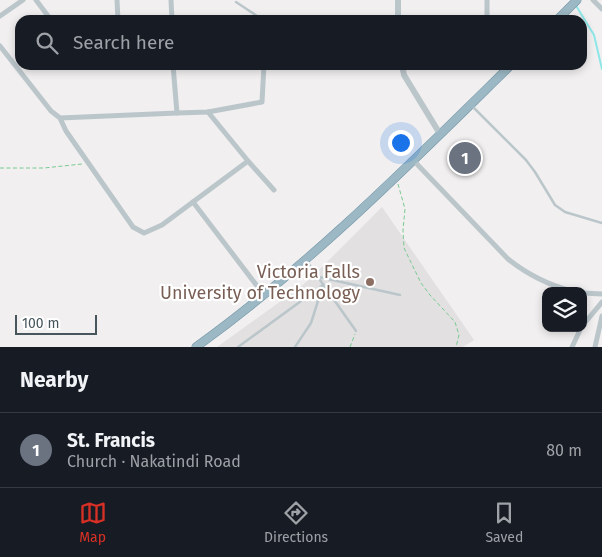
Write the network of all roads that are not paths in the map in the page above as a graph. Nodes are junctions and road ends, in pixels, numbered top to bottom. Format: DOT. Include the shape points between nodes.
graph roads {
  1 [pos="23,0"];
  2 [pos="36,0"];
  3 [pos="117,0"];
  4 [pos="171,0"];
  5 [pos="398,0"];
  6 [pos="488,0"];
  7 [pos="594,0"];
  8 [pos="236,2"];
  9 [pos="575,2"];
  10 [pos="602,9"];
  11 [pos="47,15"];
  12 [pos="118,15"];
  13 [pos="172,15"];
  14 [pos="255,15"];
  15 [pos="398,15"];
  16 [pos="487,15"];
  17 [pos="562,15"];
  18 [pos="0,16"];
  19 [pos="0,46"];
  20 [pos="15,65"];
  21 [pos="19,70"];
  22 [pos="173,70"];
  23 [pos="264,70"];
  24 [pos="403,70"];
  25 [pos="506,70"];
  26 [pos="471,104"];
  27 [pos="208,112"];
  28 [pos="177,113"];
  29 [pos="60,118"];
  30 [pos="440,134"];
  31 [pos="413,160"];
  32 [pos="248,161"];
  33 [pos="274,190"];
  34 [pos="193,202"];
  35 [pos="602,223"];
  36 [pos="306,260"];
  37 [pos="318,277"];
  38 [pos="324,285"];
  39 [pos="561,287"];
  40 [pos="587,293"];
  41 [pos="602,294"];
  42 [pos="400,295"];
  43 [pos="264,296"];
  44 [pos="602,302"];
  45 [pos="602,316"];
  46 [pos="587,319"];
  47 [pos="356,331"];
  48 [pos="580,332"];
  49 [pos="196,347"];
  50 [pos="238,347"];
  51 [pos="296,347"];
  52 [pos="572,347"];
  53 [pos="594,347"];
  1 -- 18 [label="street"];
  2 -- 11 [label="street"];
  3 -- 12 [label="street"];
  4 -- 13 [label="street"];
  5 -- 15 [label="street"];
  6 -- 16 [label="street"];
  7 -- 10 [label="street"];
  8 -- 14 [label="lane"];
  9 -- 17 [label="highway"];
  19 -- 20 [label="street"];
  21 -- 29 [label="street"];
  22 -- 28 [label="street"];
  23 -- 27 [label="street" via="262,102"];
  24 -- 30 [label="street"];
  25 -- 26 [label="highway"];
  26 -- 30 [label="highway"];
  26 -- 35 [label="lane" via="536,172 555,205 565,212"];
  27 -- 28 [label="street"];
  27 -- 32 [label="street"];
  28 -- 29 [label="street"];
  29 -- 34 [label="street" via="133,227 144,233 162,225"];
  30 -- 31 [label="highway"];
  31 -- 36 [label="highway"];
  31 -- 39 [label="street" via="508,260"];
  32 -- 33 [label="street"];
  32 -- 34 [label="street"];
  34 -- 43 [label="street"];
  36 -- 37 [label="lane"];
  36 -- 43 [label="highway"];
  37 -- 38 [label="lane"];
  37 -- 42 [label="lane"];
  38 -- 47 [label="lane"];
  38 -- 50 [label="lane"];
  38 -- 51 [label="lane" via="312,323"];
  40 -- 41 [label="street"];
  43 -- 49 [label="highway"];
  44 -- 46 [label="street"];
  45 -- 53 [label="street"];
  48 -- 52 [label="street"];
}
